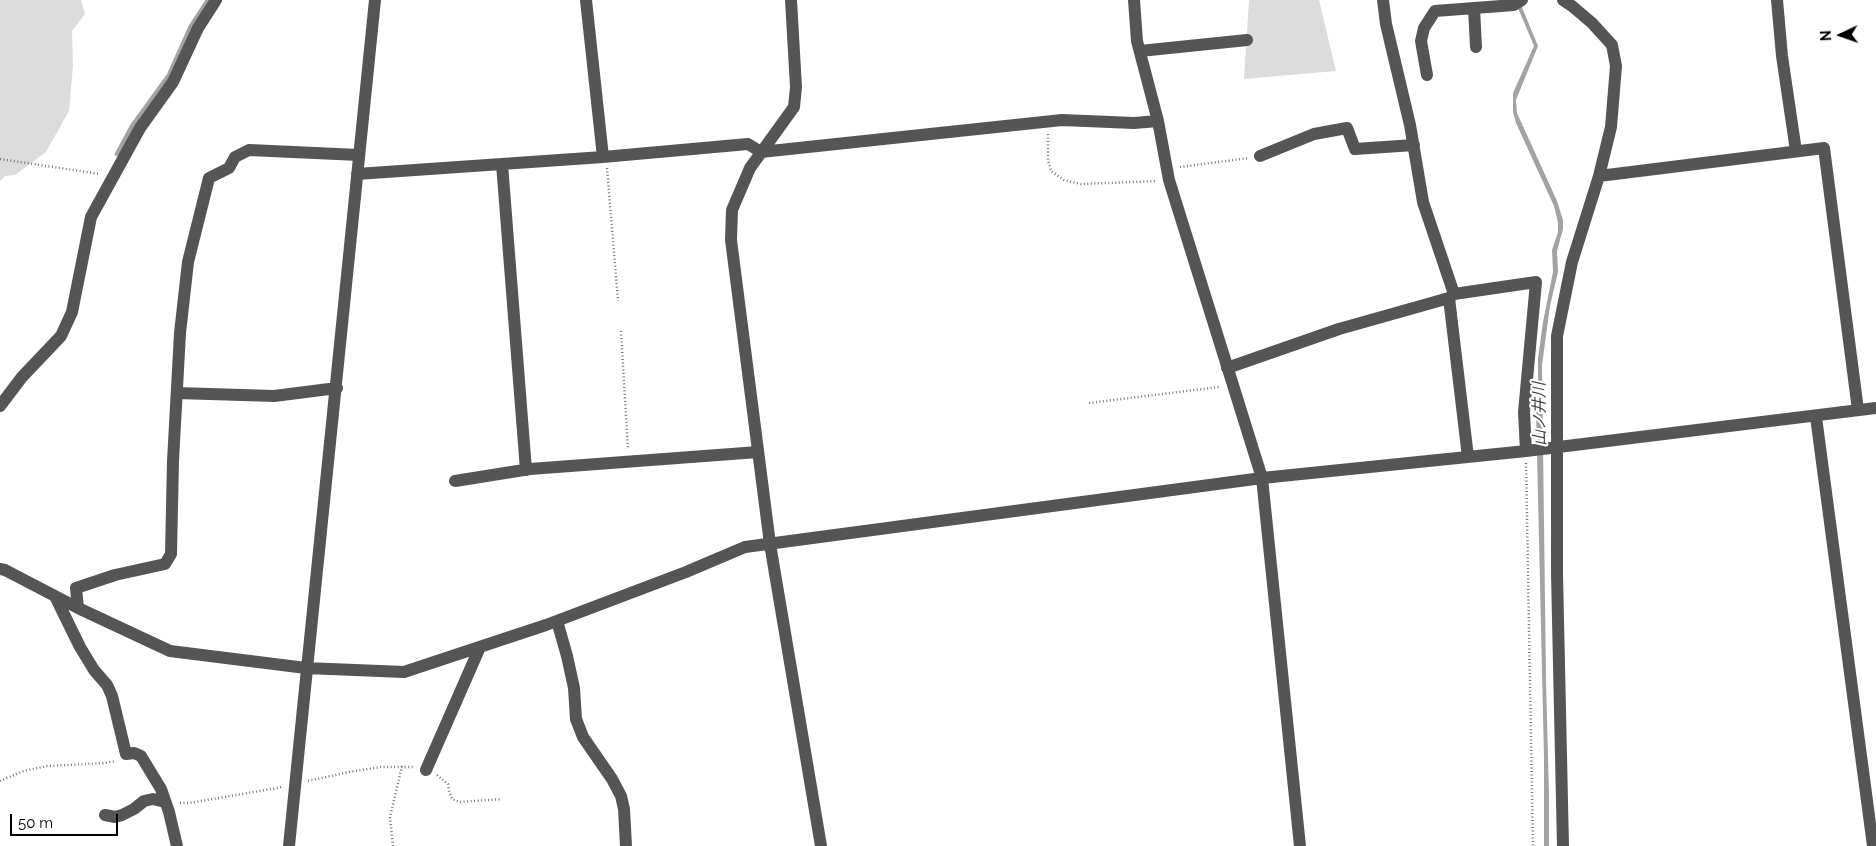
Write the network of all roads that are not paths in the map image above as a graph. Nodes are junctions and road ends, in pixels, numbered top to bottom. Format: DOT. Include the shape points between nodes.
graph roads {
  1 [pos="216,0"];
  2 [pos="375,0"];
  3 [pos="586,0"];
  4 [pos="790,0"];
  5 [pos="1134,0"];
  6 [pos="1383,0"];
  7 [pos="1522,0"];
  8 [pos="1562,0"];
  9 [pos="1778,0"];
  10 [pos="1444,5"];
  11 [pos="1474,8"];
  12 [pos="1247,40"];
  13 [pos="1476,47"];
  14 [pos="1140,51"];
  15 [pos="1427,75"];
  16 [pos="1158,121"];
  17 [pos="1414,145"];
  18 [pos="1796,151"];
  19 [pos="761,152"];
  20 [pos="359,155"];
  21 [pos="1260,156"];
  22 [pos="605,157"];
  23 [pos="502,164"];
  24 [pos="357,174"];
  25 [pos="1599,176"];
  26 [pos="1451,296"];
  27 [pos="1227,368"];
  28 [pos="337,388"];
  29 [pos="177,392"];
  30 [pos="0,406"];
  31 [pos="1876,408"];
  32 [pos="1858,410"];
  33 [pos="1816,417"];
  34 [pos="1557,446"];
  35 [pos="1526,451"];
  36 [pos="758,452"];
  37 [pos="1468,457"];
  38 [pos="526,470"];
  39 [pos="1262,478"];
  40 [pos="455,481"];
  41 [pos="770,544"];
  42 [pos="0,570"];
  43 [pos="55,596"];
  44 [pos="78,608"];
  45 [pos="557,621"];
  46 [pos="480,647"];
  47 [pos="306,668"];
  48 [pos="426,770"];
  49 [pos="165,802"];
  50 [pos="106,815"];
  51 [pos="177,846"];
  52 [pos="289,846"];
  53 [pos="626,846"];
  54 [pos="821,846"];
  55 [pos="1300,846"];
  56 [pos="1563,846"];
  57 [pos="1873,846"];
  1 -- 30 [label="street" via="198,28 173,82 140,128 91,217 72,312 61,336"];
  2 -- 20 [label="street"];
  3 -- 22 [label="street"];
  4 -- 19 [label="street" via="796,87 794,107"];
  5 -- 14 [label="street"];
  6 -- 17 [label="street"];
  7 -- 11 [label="street" via="1514,5"];
  8 -- 25 [label="street" via="1592,23 1612,45 1616,66 1611,127"];
  9 -- 18 [label="street" via="1782,56"];
  10 -- 11 [label="street"];
  10 -- 15 [label="street" via="1435,11 1424,28 1421,42"];
  11 -- 13 [label="street"];
  12 -- 14 [label="street"];
  14 -- 16 [label="street"];
  16 -- 19 [label="street" via="1134,124 1048,121"];
  16 -- 27 [label="street" via="1168,174"];
  17 -- 21 [label="street" via="1355,149 1347,128 1314,134"];
  17 -- 26 [label="street" via="1423,202"];
  18 -- 25 [label="street"];
  18 -- 32 [label="street" via="1824,148"];
  19 -- 22 [label="street" via="748,144"];
  19 -- 36 [label="street" via="750,168 732,210 732,240"];
  20 -- 24 [label="street"];
  20 -- 29 [label="street" via="249,150 235,157 229,168 209,178 188,262"];
  22 -- 23 [label="street"];
  23 -- 24 [label="street"];
  23 -- 38 [label="street"];
  24 -- 28 [label="street"];
  25 -- 34 [label="street" via="1572,262 1558,336"];
  26 -- 27 [label="street" via="1339,329"];
  26 -- 35 [label="street" via="1536,282 1524,412"];
  26 -- 37 [label="street"];
  27 -- 39 [label="street"];
  28 -- 29 [label="street" via="274,396"];
  28 -- 47 [label="street"];
  29 -- 44 [label="street" via="170,554 165,564 114,575 76,588"];
  31 -- 32 [label="street"];
  32 -- 33 [label="street"];
  33 -- 34 [label="street"];
  33 -- 57 [label="street"];
  34 -- 35 [label="street"];
  34 -- 56 [label="street"];
  35 -- 37 [label="street"];
  36 -- 38 [label="street"];
  36 -- 41 [label="street"];
  37 -- 39 [label="street"];
  38 -- 40 [label="street"];
  39 -- 41 [label="street"];
  39 -- 55 [label="street"];
  41 -- 45 [label="street" via="745,547"];
  41 -- 54 [label="street"];
  42 -- 43 [label="street"];
  43 -- 44 [label="street"];
  43 -- 49 [label="street" via="80,647 112,696 126,754 141,756"];
  44 -- 47 [label="street" via="170,651"];
  45 -- 46 [label="street"];
  45 -- 53 [label="street" via="574,688 576,719 583,737 621,796"];
  46 -- 47 [label="street" via="404,672"];
  46 -- 48 [label="street"];
  47 -- 52 [label="street"];
  49 -- 50 [label="street" via="153,799 122,815"];
  49 -- 51 [label="street"];
}
